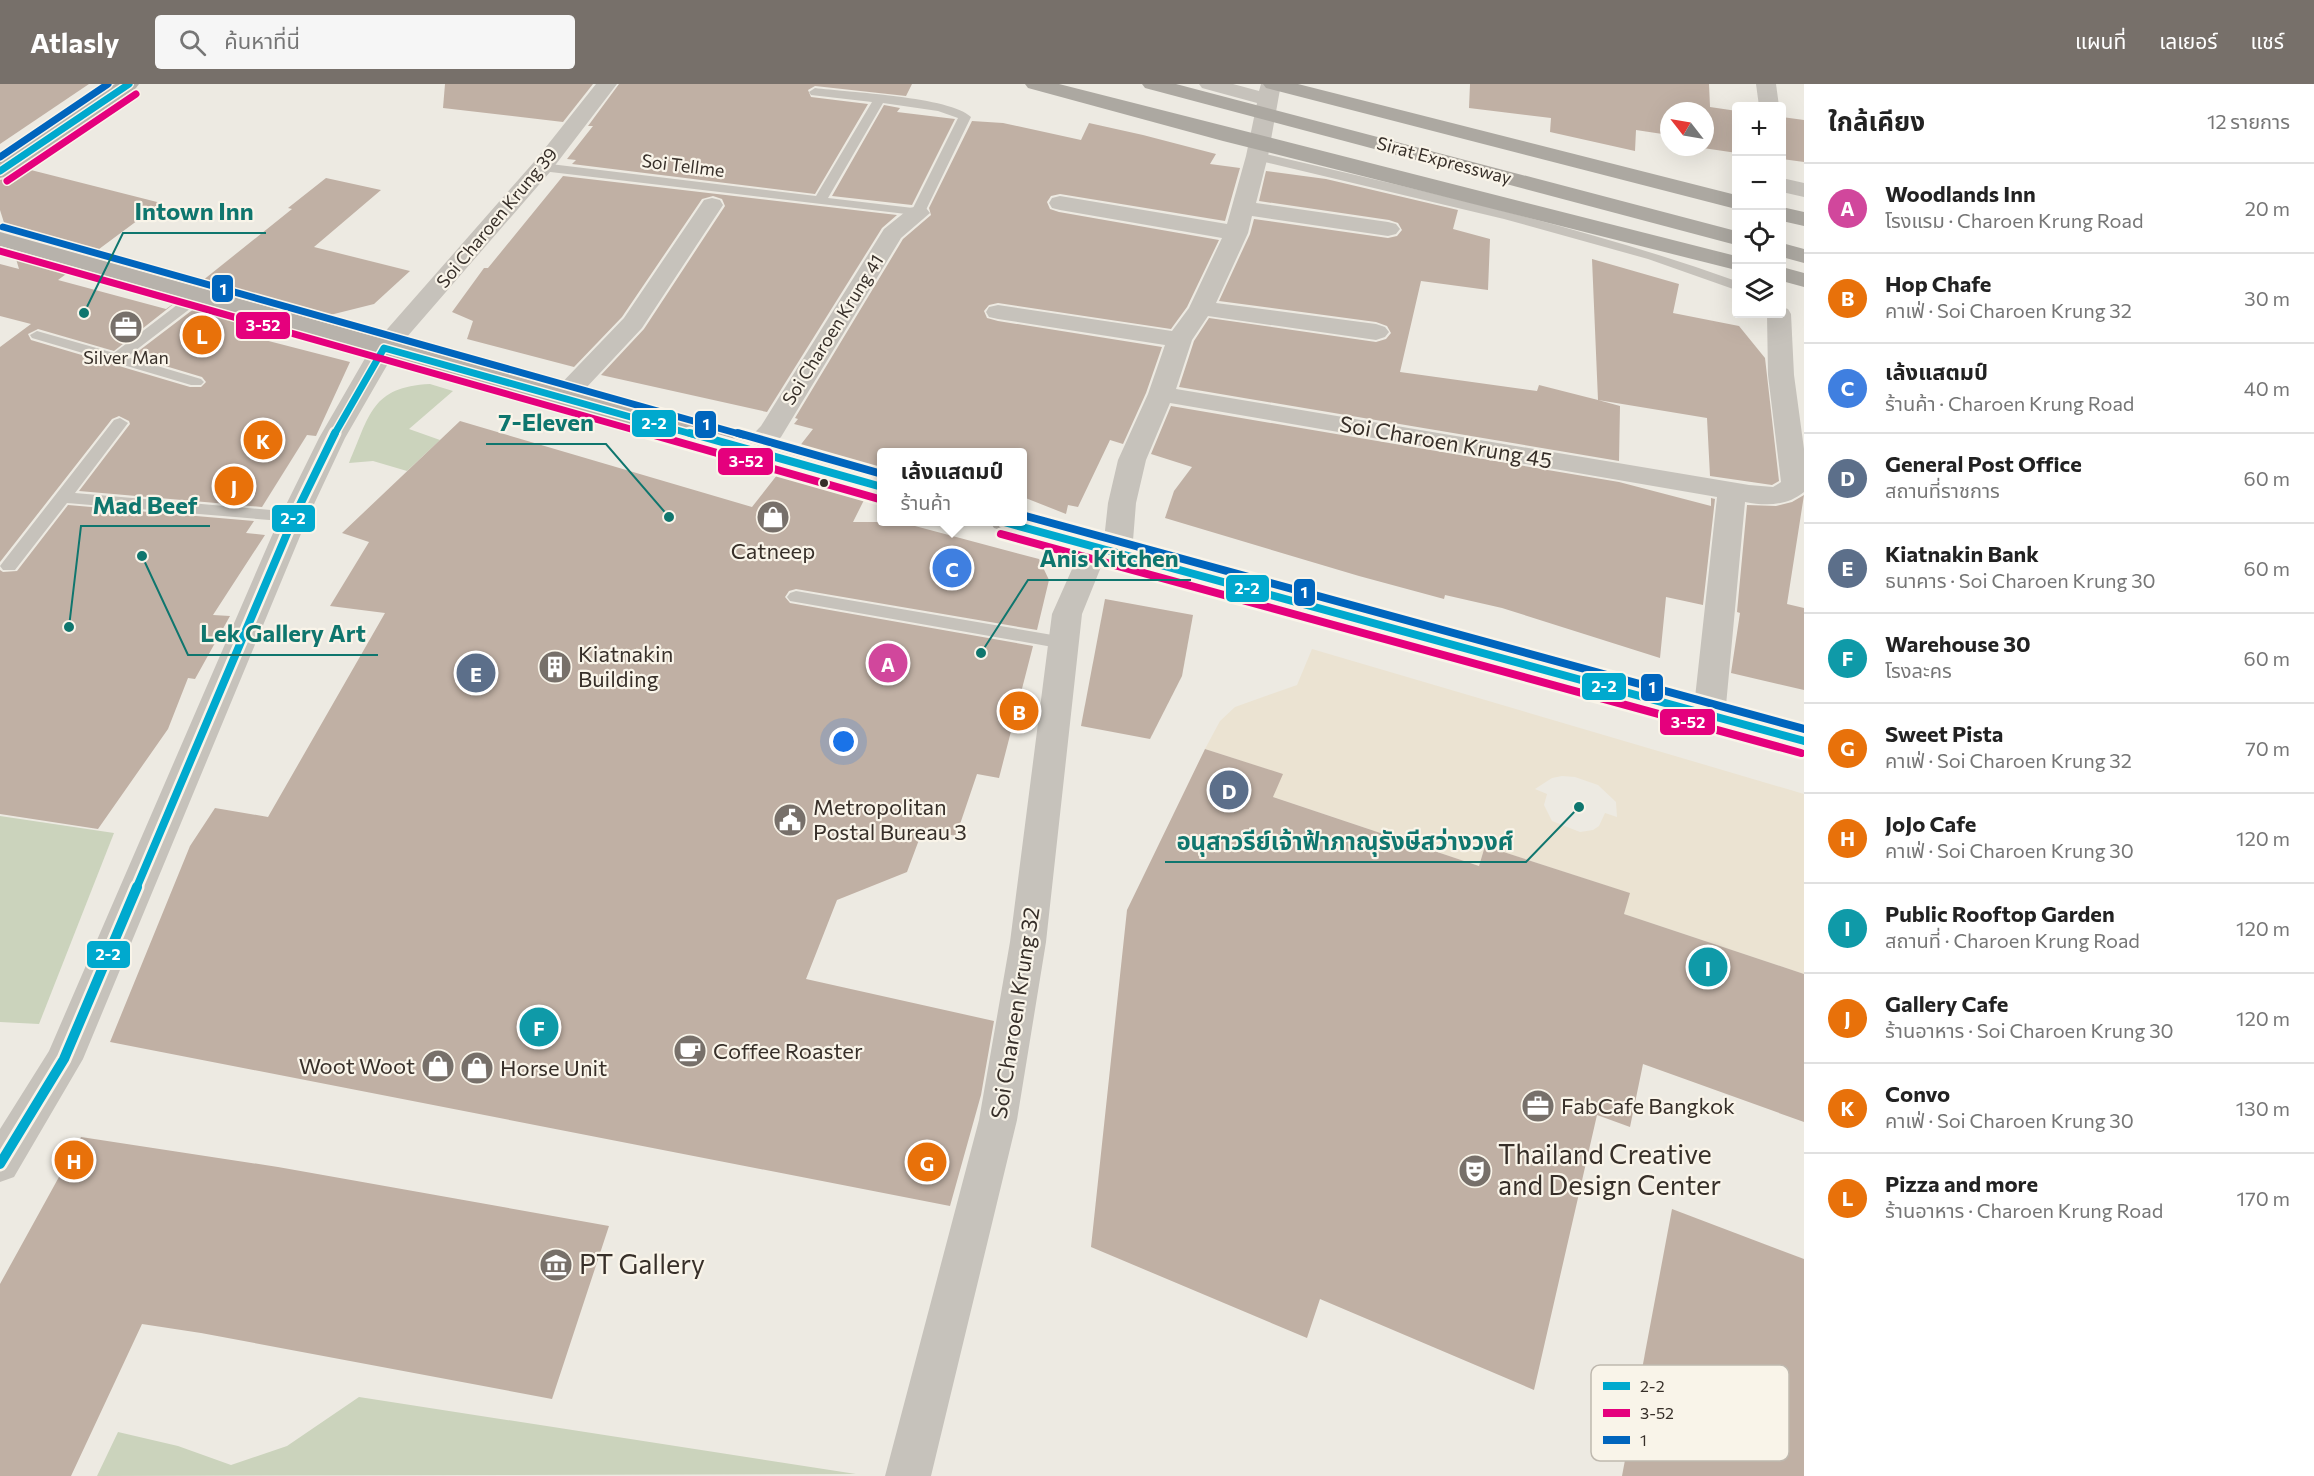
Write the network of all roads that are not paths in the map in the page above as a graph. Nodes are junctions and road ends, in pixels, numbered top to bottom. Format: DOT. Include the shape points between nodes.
graph roads {
  1 [pos="129,84"];
  2 [pos="607,84"];
  3 [pos="1035,84"];
  4 [pos="1152,84"];
  5 [pos="1209,84"];
  6 [pos="1766,84"];
  7 [pos="1270,89"];
  8 [pos="814,92"];
  9 [pos="879,100"];
  10 [pos="1768,102"];
  11 [pos="1257,156"];
  12 [pos="542,167"];
  13 [pos="0,171"];
  14 [pos="1786,186"];
  15 [pos="1804,190"];
  16 [pos="820,201"];
  17 [pos="1732,201"];
  18 [pos="1060,203"];
  19 [pos="712,205"];
  20 [pos="1243,208"];
  21 [pos="918,213"];
  22 [pos="1786,215"];
  23 [pos="1804,219"];
  24 [pos="1388,229"];
  25 [pos="1236,232"];
  26 [pos="1732,237"];
  27 [pos="0,239"];
  28 [pos="1786,251"];
  29 [pos="1804,256"];
  30 [pos="1732,262"];
  31 [pos="1786,275"];
  32 [pos="1804,280"];
  33 [pos="1732,284"];
  34 [pos="199,295"];
  35 [pos="1201,308"];
  36 [pos="998,312"];
  37 [pos="1779,318"];
  38 [pos="1376,332"];
  39 [pos="37,335"];
  40 [pos="1179,340"];
  41 [pos="384,348"];
  42 [pos="115,359"];
  43 [pos="196,382"];
  44 [pos="1161,394"];
  45 [pos="562,398"];
  46 [pos="120,423"];
  47 [pos="751,451"];
  48 [pos="877,486"];
  49 [pos="1732,491"];
  50 [pos="63,497"];
  51 [pos="294,517"];
  52 [pos="1019,526"];
  53 [pos="1106,550"];
  54 [pos="9,566"];
  55 [pos="796,597"];
  56 [pos="1064,643"];
  57 [pos="1710,716"];
  58 [pos="1804,741"];
  59 [pos="0,1164"];
  60 [pos="908,1476"];
  1 -- 13 [label="main road"];
  2 -- 12 [label="street, Soi Charoen Krung 39"];
  3 -- 30 [label="highway"];
  4 -- 26 [label="highway, Sirat Expressway"];
  5 -- 7 [label="street"];
  6 -- 10 [label="street"];
  7 -- 11 [label="street, Soi Charoen Krung 32"];
  7 -- 17 [label="highway, Sirat Expressway"];
  8 -- 9 [label="lane, Soi Charoen Krung 41"];
  9 -- 16 [label="lane"];
  9 -- 21 [label="lane, Soi Charoen Krung 41" via="950,110 965,117"];
  11 -- 20 [label="street, Soi Charoen Krung 32"];
  11 -- 33 [label="lane" via="1508,216 1653,256"];
  12 -- 16 [label="lane, Soi Tellme"];
  12 -- 41 [label="street, Soi Charoen Krung 39"];
  14 -- 15 [label="street"];
  16 -- 21 [label="lane"];
  18 -- 25 [label="street"];
  19 -- 45 [label="street" via="633,324"];
  20 -- 24 [label="street"];
  20 -- 25 [label="street, Soi Charoen Krung 32"];
  21 -- 47 [label="street, Soi Charoen Krung 41" via="892,234 771,431"];
  22 -- 23 [label="highway"];
  25 -- 35 [label="street, Soi Charoen Krung 32"];
  27 -- 34 [label="main road"];
  28 -- 29 [label="highway"];
  31 -- 32 [label="highway"];
  34 -- 41 [label="main road"];
  34 -- 42 [label="lane"];
  35 -- 38 [label="street"];
  35 -- 40 [label="street, Soi Charoen Krung 32"];
  36 -- 40 [label="street"];
  37 -- 49 [label="street, Soi Charoen Krung 45" via="1781,375 1795,485 1787,494 1775,496"];
  39 -- 42 [label="lane"];
  40 -- 44 [label="street, Soi Charoen Krung 32"];
  41 -- 45 [label="main road"];
  41 -- 51 [label="street, Soi Charoen Krung 39" via="332,438"];
  42 -- 43 [label="lane"];
  44 -- 49 [label="street, Soi Charoen Krung 45"];
  44 -- 53 [label="street, Soi Charoen Krung 32" via="1131,460"];
  45 -- 47 [label="main road"];
  46 -- 50 [label="lane"];
  47 -- 48 [label="main road"];
  49 -- 57 [label="street"];
  50 -- 51 [label="lane"];
  50 -- 54 [label="lane"];
  51 -- 59 [label="street, Soi Charoen Krung 39" via="64,1059"];
  52 -- 53 [label="main road"];
  53 -- 56 [label="street, Soi Charoen Krung 32" via="1067,614"];
  53 -- 57 [label="main road"];
  55 -- 56 [label="lane"];
  56 -- 60 [label="street, Soi Charoen Krung 32" via="1028,942 998,1120"];
  57 -- 58 [label="main road"];
}
